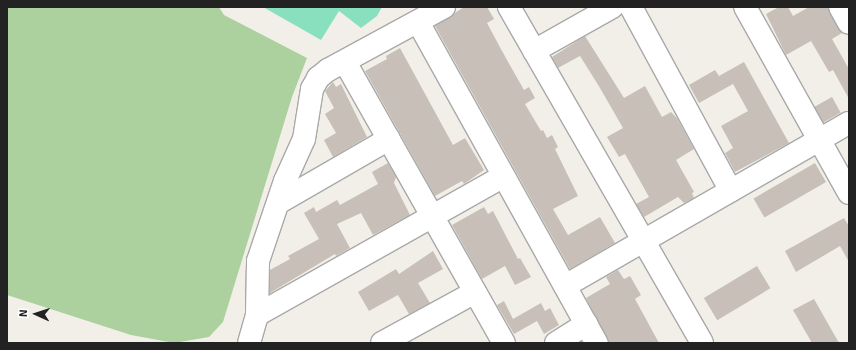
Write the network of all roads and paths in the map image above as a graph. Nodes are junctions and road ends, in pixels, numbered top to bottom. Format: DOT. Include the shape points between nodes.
graph roads {
  1 [pos="444,7"];
  2 [pos="509,7"];
  3 [pos="612,7"];
  4 [pos="631,7"];
  5 [pos="745,7"];
  6 [pos="840,7"];
  7 [pos="418,22"];
  8 [pos="849,23"];
  9 [pos="534,51"];
  10 [pos="345,62"];
  11 [pos="849,123"];
  12 [pos="389,139"];
  13 [pos="819,140"];
  14 [pos="504,176"];
  15 [pos="731,192"];
  16 [pos="849,193"];
  17 [pos="278,203"];
  18 [pos="433,216"];
  19 [pos="644,242"];
  20 [pos="565,286"];
  21 [pos="476,292"];
  22 [pos="257,315"];
  23 [pos="587,324"];
  24 [pos="249,343"];
  25 [pos="382,343"];
  26 [pos="504,343"];
  27 [pos="556,343"];
  28 [pos="597,343"];
  29 [pos="702,343"];
  1 -- 7 [label="street"];
  2 -- 9 [label="street"];
  3 -- 9 [label="street"];
  4 -- 15 [label="street"];
  5 -- 13 [label="street"];
  6 -- 8 [label="street"];
  7 -- 10 [label="street"];
  7 -- 14 [label="street"];
  9 -- 19 [label="street"];
  10 -- 12 [label="street"];
  10 -- 17 [label="street" via="318,78 312,89 304,139"];
  11 -- 13 [label="street"];
  12 -- 17 [label="street"];
  12 -- 18 [label="street"];
  13 -- 15 [label="street"];
  13 -- 16 [label="street"];
  14 -- 18 [label="street"];
  14 -- 20 [label="street"];
  15 -- 19 [label="street"];
  17 -- 22 [label="street" via="258,261"];
  18 -- 21 [label="street"];
  18 -- 22 [label="street"];
  19 -- 20 [label="street"];
  19 -- 29 [label="street"];
  20 -- 23 [label="street"];
  21 -- 25 [label="street"];
  21 -- 26 [label="street"];
  22 -- 24 [label="street"];
  23 -- 27 [label="street"];
  23 -- 28 [label="street"];
}
